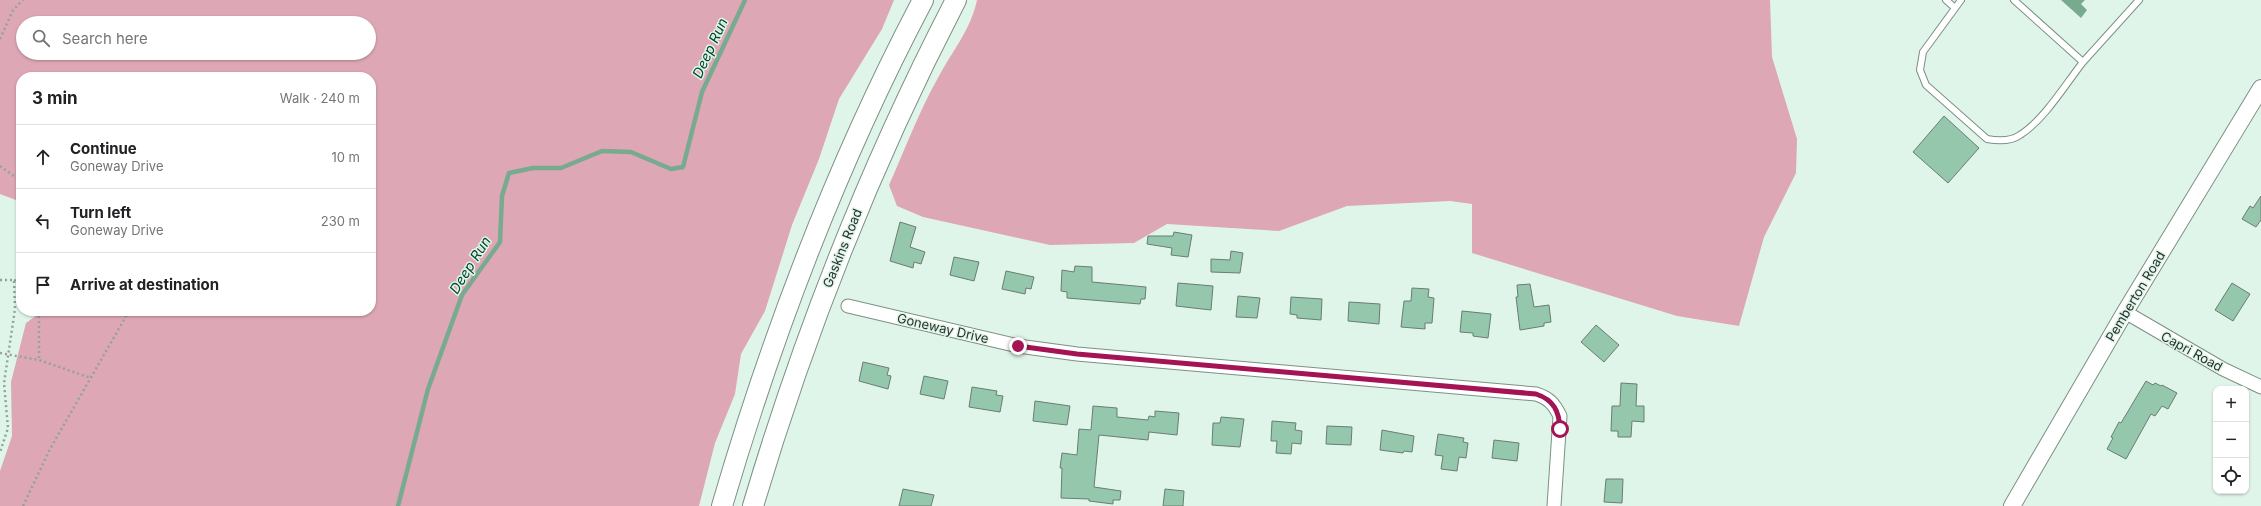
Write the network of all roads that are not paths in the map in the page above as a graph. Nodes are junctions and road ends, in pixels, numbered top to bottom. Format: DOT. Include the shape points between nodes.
graph roads {
  1 [pos="923,0"];
  2 [pos="956,0"];
  3 [pos="1946,0"];
  4 [pos="1961,0"];
  5 [pos="2014,0"];
  6 [pos="2139,0"];
  7 [pos="1955,8"];
  8 [pos="2083,62"];
  9 [pos="2261,88"];
  10 [pos="848,306"];
  11 [pos="2125,312"];
  12 [pos="2261,387"];
  13 [pos="722,506"];
  14 [pos="753,506"];
  15 [pos="1554,506"];
  16 [pos="2012,506"];
  1 -- 13 [label="main road" via="875,96 806,258 764,372"];
  2 -- 14 [label="main road, Gaskins Road" via="898,116 853,218 814,319"];
  3 -- 7 [label="lane"];
  4 -- 7 [label="lane"];
  5 -- 8 [label="lane"];
  6 -- 8 [label="lane"];
  7 -- 8 [label="lane" via="1923,52 1920,70 1926,85 1987,139 2000,142 2020,136 2038,119"];
  9 -- 11 [label="street, Pemberton Road"];
  10 -- 15 [label="street, Goneway Drive" via="1018,346 1077,354 1536,394 1546,397 1554,404 1560,416"];
  11 -- 12 [label="street, Capri Road" via="2223,369"];
  11 -- 16 [label="street, Pemberton Road"];
}
